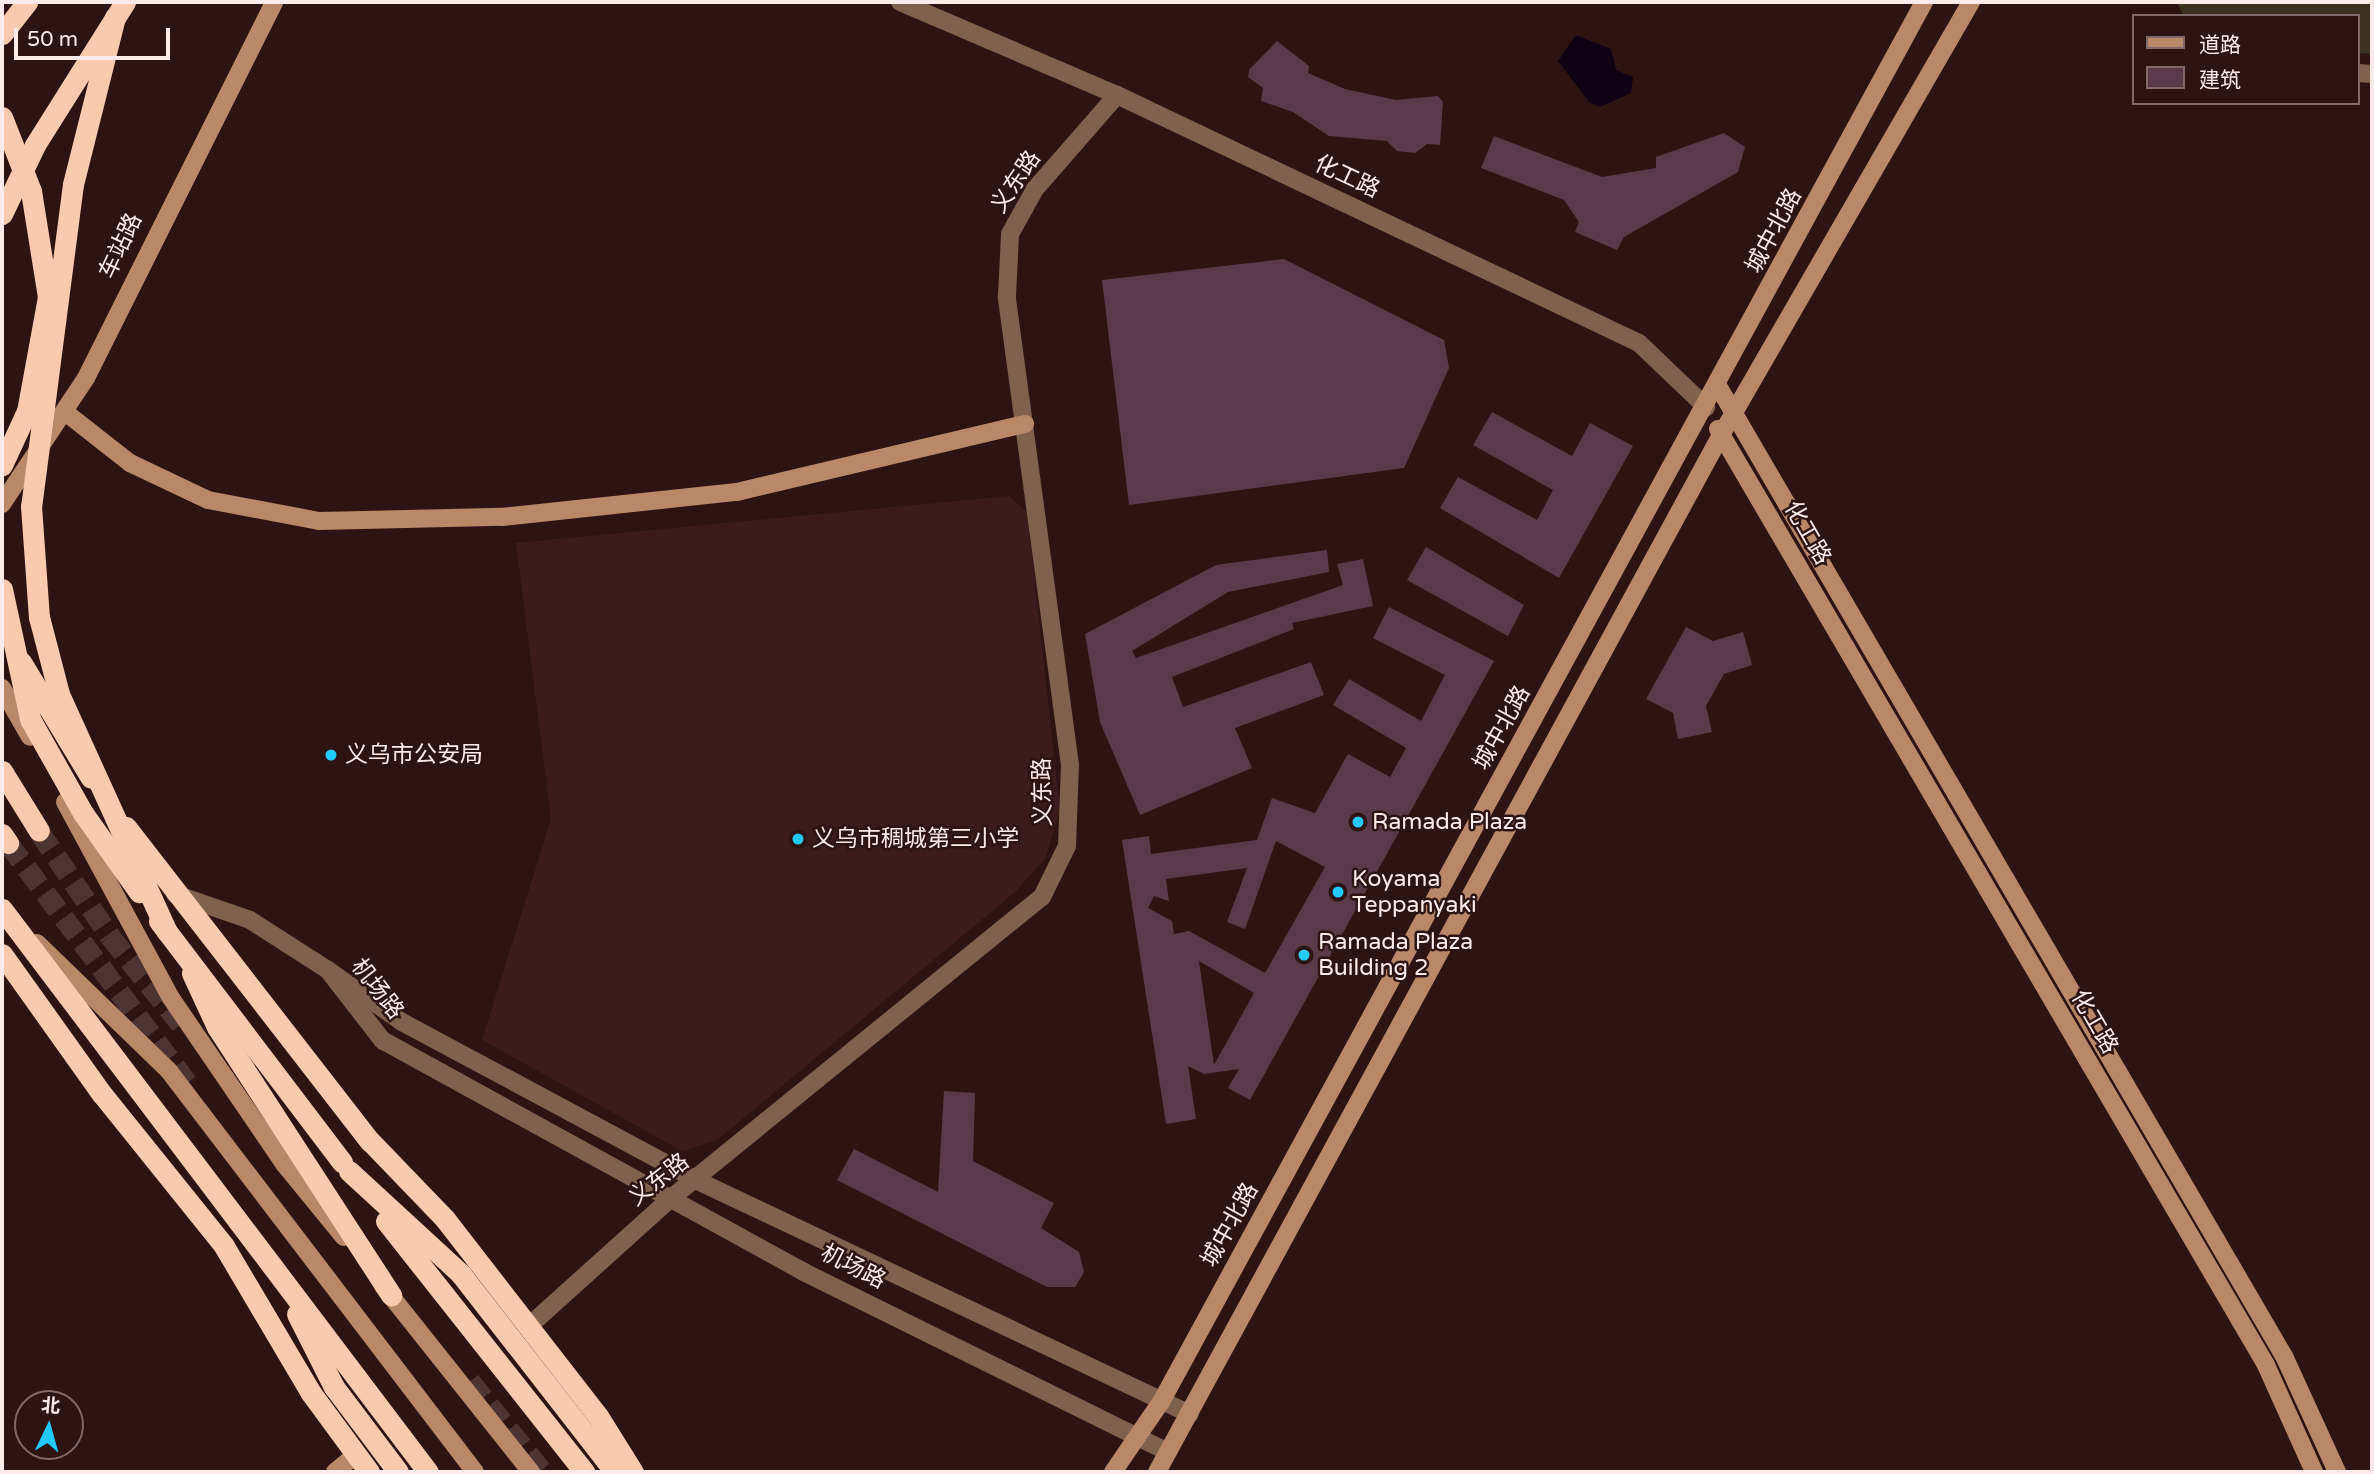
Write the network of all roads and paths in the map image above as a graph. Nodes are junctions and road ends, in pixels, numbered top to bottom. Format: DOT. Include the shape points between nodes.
graph roads {
  1 [pos="27,2"];
  2 [pos="274,2"];
  3 [pos="900,2"];
  4 [pos="1924,2"];
  5 [pos="1971,2"];
  6 [pos="120,10"];
  7 [pos="2,34"];
  8 [pos="1117,95"];
  9 [pos="2,117"];
  10 [pos="2,215"];
  11 [pos="1718,386"];
  12 [pos="1706,407"];
  13 [pos="65,412"];
  14 [pos="1734,413"];
  15 [pos="1024,424"];
  16 [pos="1721,435"];
  17 [pos="2,465"];
  18 [pos="2,504"];
  19 [pos="2,589"];
  20 [pos="2,626"];
  21 [pos="2,688"];
  22 [pos="73,752"];
  23 [pos="2,771"];
  24 [pos="39,831"];
  25 [pos="172,893"];
  26 [pos="2,909"];
  27 [pos="167,932"];
  28 [pos="2,954"];
  29 [pos="328,970"];
  30 [pos="345,1166"];
  31 [pos="698,1181"];
  32 [pos="670,1199"];
  33 [pos="285,1287"];
  34 [pos="391,1296"];
  35 [pos="529,1326"];
  36 [pos="1161,1402"];
  37 [pos="1191,1414"];
  38 [pos="1135,1437"];
  39 [pos="1168,1452"];
  40 [pos="355,1455"];
  41 [pos="335,1472"];
  42 [pos="369,1472"];
  43 [pos="398,1472"];
  44 [pos="428,1472"];
  45 [pos="475,1472"];
  46 [pos="531,1472"];
  47 [pos="584,1472"];
  48 [pos="615,1472"];
  49 [pos="633,1472"];
  50 [pos="1113,1472"];
  51 [pos="1157,1472"];
  52 [pos="2314,1472"];
  53 [pos="2337,1472"];
  1 -- 7 [label="highway"];
  2 -- 13 [label="main road, 车站路"];
  3 -- 8 [label="street, 化工路"];
  4 -- 11 [label="main road, 城中北路"];
  5 -- 14 [label="main road"];
  6 -- 10 [label="highway, bridge" via="35,145"];
  6 -- 27 [label="highway, bridge" via="73,184 31,506 39,617 59,694"];
  8 -- 12 [label="street, 化工路" via="1639,342"];
  8 -- 15 [label="street, 义东路" via="1035,189 1010,234 1007,296"];
  9 -- 17 [label="highway, bridge" via="31,191 48,298 27,411"];
  11 -- 12 [label="main road, 城中北路"];
  11 -- 14 [label="main road, 化工路"];
  12 -- 16 [label="main road, 化工路"];
  12 -- 36 [label="main road, 城中北路"];
  13 -- 15 [label="main road" via="130,463 208,500 319,521 502,517 737,492"];
  13 -- 18 [label="main road, 车站路"];
  14 -- 16 [label="main road"];
  14 -- 53 [label="main road, 化工路" via="2284,1356"];
  15 -- 31 [label="street, 义东路" via="1070,765 1067,846 1042,897"];
  16 -- 37 [label="main road" via="1343,1121"];
  16 -- 52 [label="main road, 化工路" via="2266,1365"];
  19 -- 27 [label="highway, bridge" via="30,719 83,813"];
  20 -- 22 [label="highway"];
  21 -- 34 [label="main road" via="171,998 285,1165"];
  22 -- 25 [label="highway"];
  22 -- 34 [label="highway" via="163,910 218,1027"];
  23 -- 24 [label="highway"];
  25 -- 29 [label="street" via="250,920"];
  25 -- 35 [label="highway" via="370,1142 445,1219"];
  26 -- 33 [label="highway"];
  26 -- 45 [label="main road" via="169,1072"];
  27 -- 30 [label="highway, bridge"];
  28 -- 40 [label="highway" via="102,1094 224,1246"];
  29 -- 31 [label="street, 机场路" via="402,1022"];
  29 -- 32 [label="street, 机场路" via="383,1041"];
  30 -- 47 [label="highway"];
  30 -- 48 [label="highway" via="460,1273"];
  31 -- 32 [label="street, 义东路"];
  31 -- 36 [label="street, 机场路"];
  32 -- 35 [label="street, 义东路"];
  32 -- 38 [label="street, 机场路"];
  33 -- 43 [label="highway" via="334,1387"];
  33 -- 44 [label="highway"];
  34 -- 46 [label="main road"];
  35 -- 49 [label="highway"];
  36 -- 37 [label="street, 机场路"];
  36 -- 38 [label="main road, 城中北路"];
  37 -- 39 [label="main road"];
  38 -- 39 [label="street, 机场路"];
  38 -- 50 [label="main road, 城中北路"];
  39 -- 51 [label="main road"];
  40 -- 41 [label="main road"];
  40 -- 42 [label="highway"];
}
